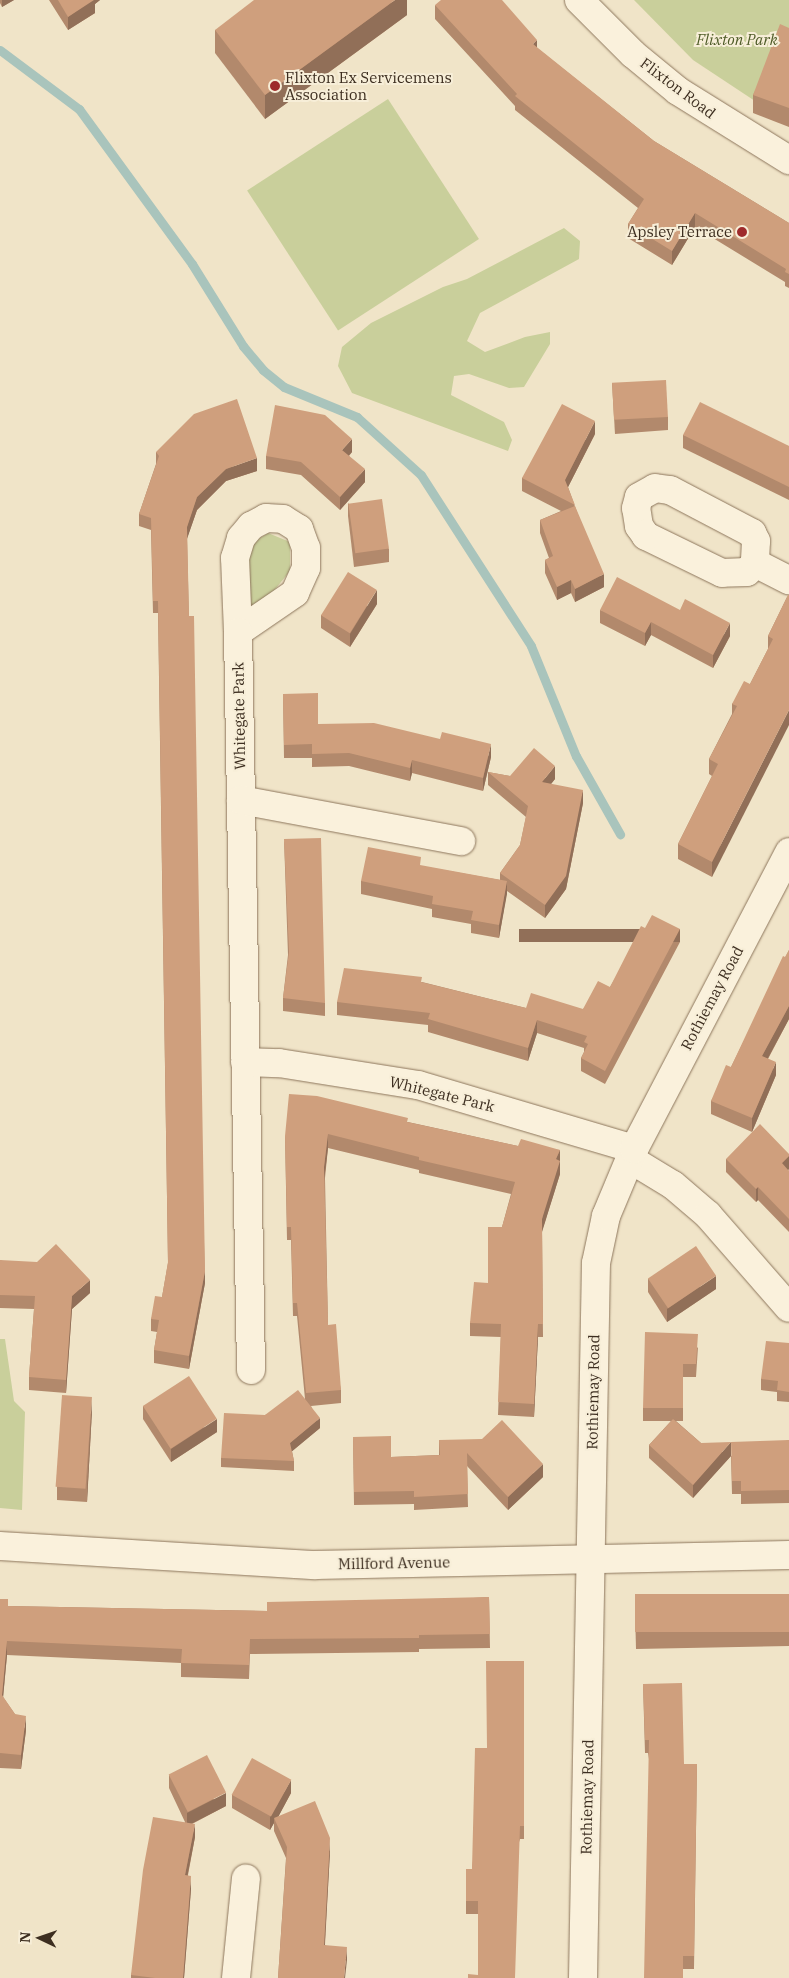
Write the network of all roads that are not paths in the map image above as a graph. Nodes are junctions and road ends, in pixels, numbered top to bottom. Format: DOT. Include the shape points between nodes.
graph roads {
  1 [pos="579,0"];
  2 [pos="789,160"];
  3 [pos="755,563"];
  4 [pos="789,580"];
  5 [pos="238,632"];
  6 [pos="241,800"];
  7 [pos="461,841"];
  8 [pos="789,852"];
  9 [pos="246,1062"];
  10 [pos="632,1154"];
  11 [pos="789,1308"];
  12 [pos="251,1370"];
  13 [pos="0,1546"];
  14 [pos="789,1555"];
  15 [pos="591,1560"];
  16 [pos="246,1878"];
  17 [pos="236,1978"];
  18 [pos="583,1978"];
  1 -- 2 [label="street, Flixton Road" via="633,54 678,92"];
  3 -- 4 [label="street"];
  5 -- 6 [label="street, Whitegate Park"];
  6 -- 7 [label="street"];
  6 -- 9 [label="street, Whitegate Park"];
  8 -- 10 [label="street, Rothiemay Road"];
  9 -- 10 [label="street, Whitegate Park" via="279,1063 418,1085"];
  9 -- 12 [label="street, Whitegate Park"];
  10 -- 11 [label="street, Whitegate Park" via="708,1215"];
  10 -- 15 [label="street, Rothiemay Road" via="606,1216 596,1263"];
  13 -- 15 [label="street, Millford Avenue" via="315,1565"];
  14 -- 15 [label="street, Millford Avenue"];
  15 -- 18 [label="street, Rothiemay Road"];
  16 -- 17 [label="street"];
}
